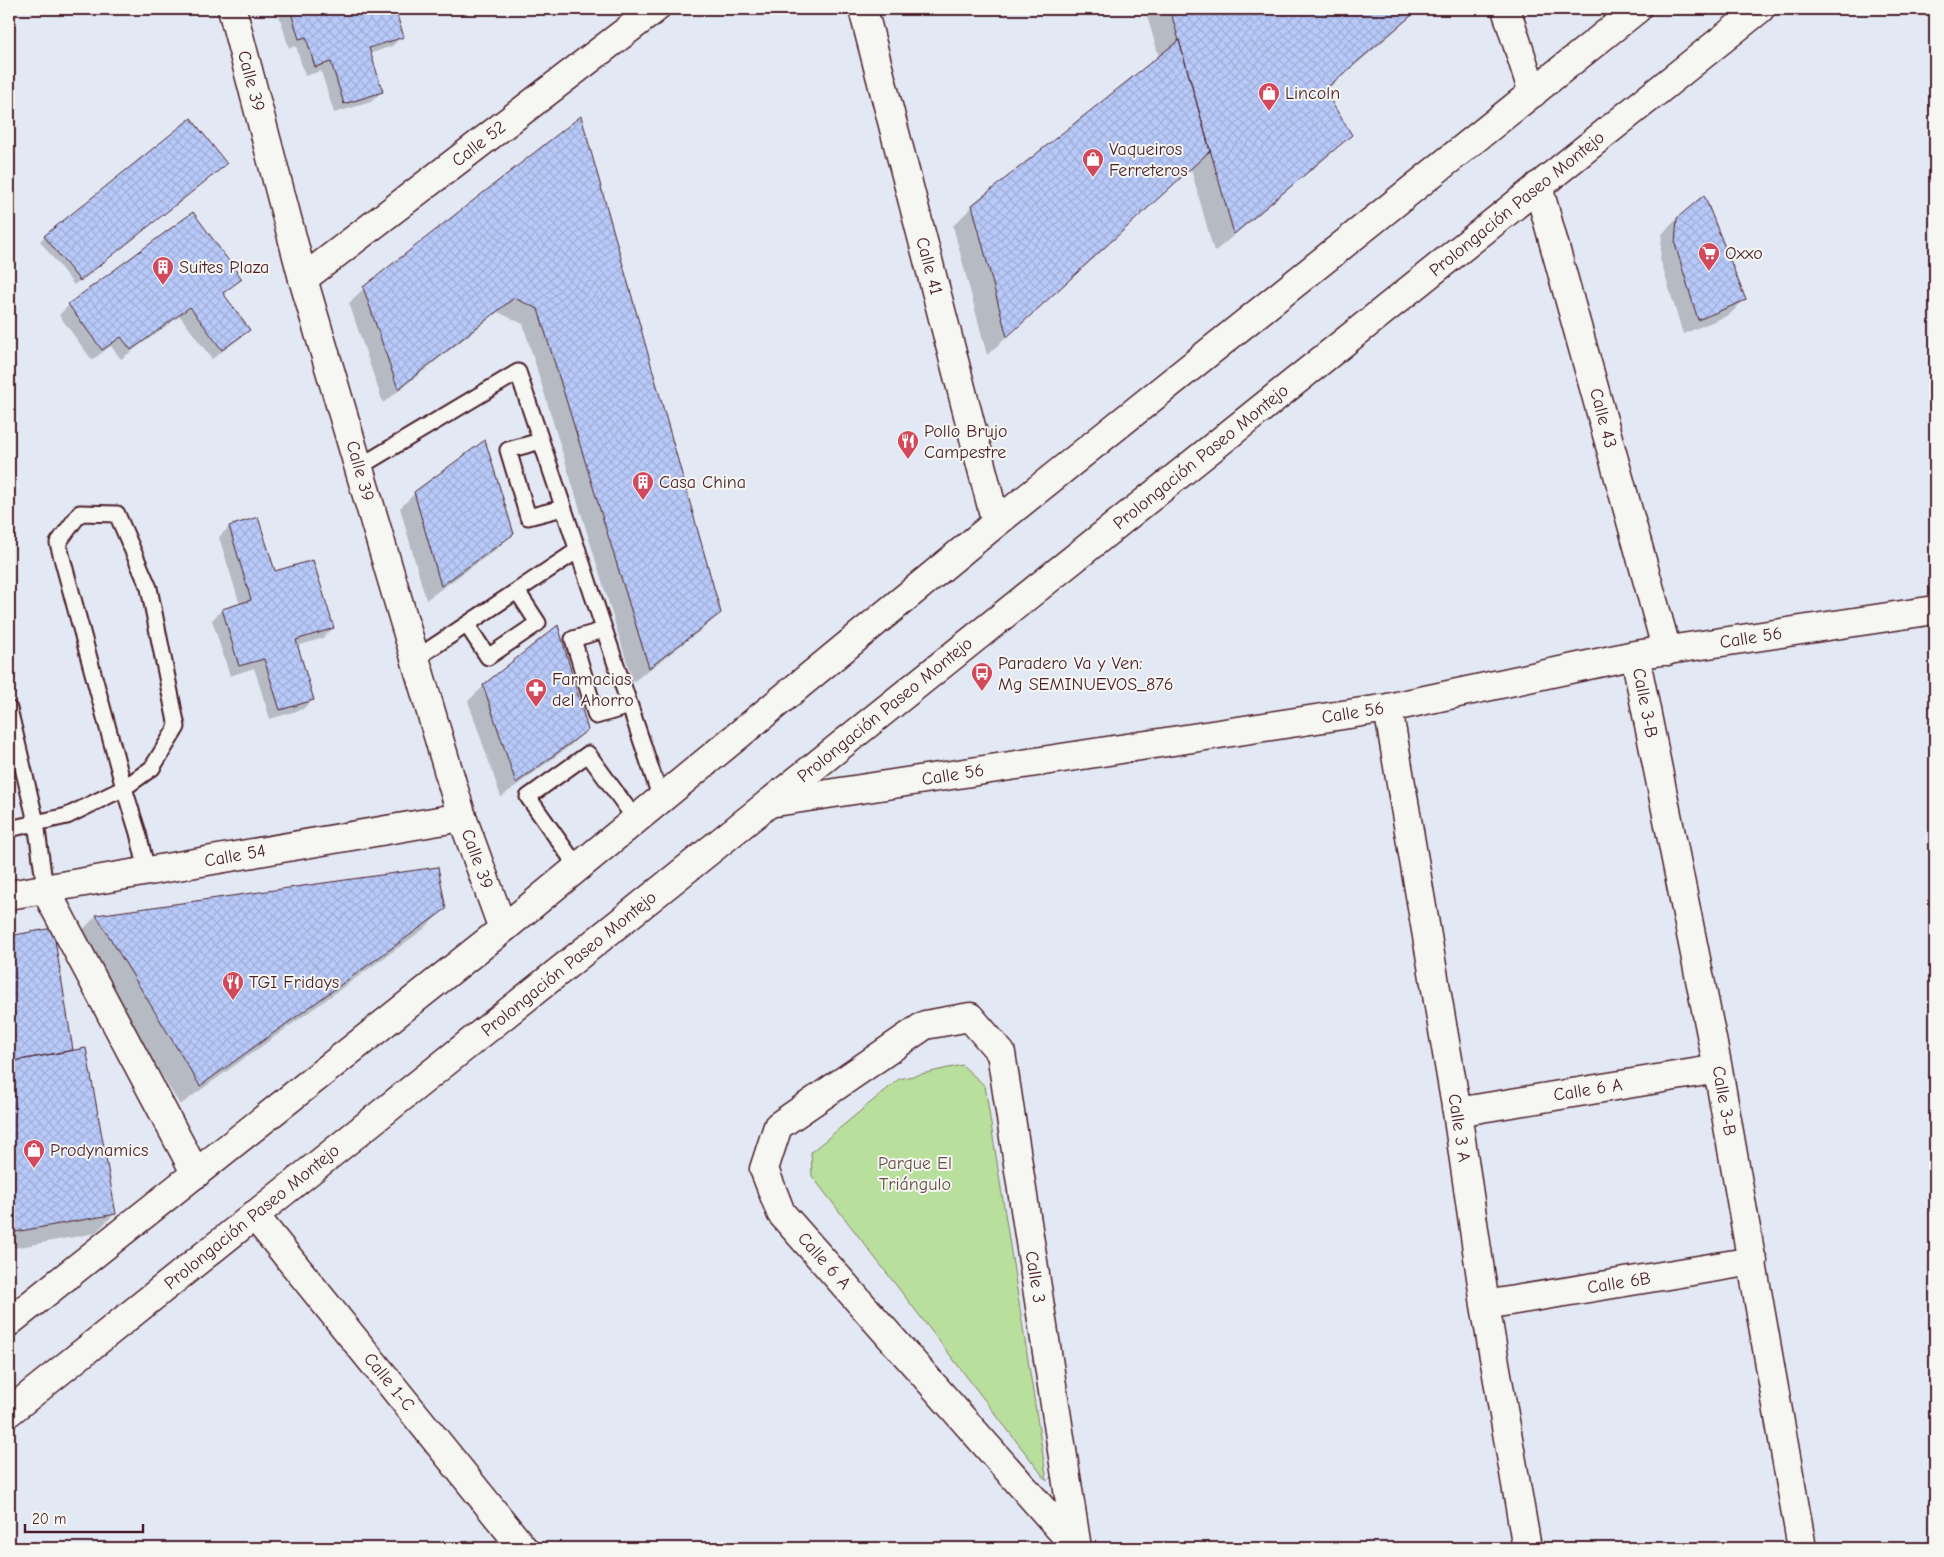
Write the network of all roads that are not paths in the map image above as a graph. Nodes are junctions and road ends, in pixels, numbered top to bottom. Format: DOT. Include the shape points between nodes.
graph roads {
  1 [pos="232,9"];
  2 [pos="655,9"];
  3 [pos="863,9"];
  4 [pos="1506,9"];
  5 [pos="1637,9"];
  6 [pos="1760,9"];
  7 [pos="1533,93"];
  8 [pos="1538,186"];
  9 [pos="303,279"];
  10 [pos="541,441"];
  11 [pos="359,467"];
  12 [pos="563,508"];
  13 [pos="996,523"];
  14 [pos="578,550"];
  15 [pos="517,591"];
  16 [pos="1935,610"];
  17 [pos="467,625"];
  18 [pos="604,630"];
  19 [pos="1666,651"];
  20 [pos="1636,655"];
  21 [pos="415,659"];
  22 [pos="630,706"];
  23 [pos="1388,708"];
  24 [pos="9,709"];
  25 [pos="124,788"];
  26 [pos="661,799"];
  27 [pos="768,804"];
  28 [pos="462,817"];
  29 [pos="636,820"];
  30 [pos="36,822"];
  31 [pos="9,829"];
  32 [pos="578,868"];
  33 [pos="147,871"];
  34 [pos="45,889"];
  35 [pos="9,895"];
  36 [pos="502,930"];
  37 [pos="970,1017"];
  38 [pos="1718,1069"];
  39 [pos="1457,1112"];
  40 [pos="196,1174"];
  41 [pos="254,1216"];
  42 [pos="1752,1261"];
  43 [pos="1485,1305"];
  44 [pos="9,1322"];
  45 [pos="9,1412"];
  46 [pos="523,1548"];
  47 [pos="1076,1548"];
  48 [pos="1527,1548"];
  49 [pos="1802,1548"];
  1 -- 9 [label="street, Calle 39"];
  2 -- 9 [label="street, Calle 52"];
  3 -- 13 [label="street, Calle 41"];
  4 -- 7 [label="street"];
  5 -- 7 [label="street"];
  6 -- 8 [label="street, Prolongación Paseo Montejo"];
  7 -- 13 [label="street"];
  8 -- 19 [label="street, Calle 43"];
  8 -- 27 [label="street, Prolongación Paseo Montejo"];
  9 -- 11 [label="street, Calle 39"];
  10 -- 11 [label="lane" via="518,372"];
  10 -- 12 [label="lane"];
  10 -- 12 [label="lane" via="508,450 528,518"];
  11 -- 21 [label="street, Calle 39"];
  12 -- 14 [label="lane"];
  13 -- 26 [label="street"];
  14 -- 15 [label="lane"];
  14 -- 18 [label="lane"];
  15 -- 17 [label="lane"];
  15 -- 17 [label="lane" via="538,623 488,656"];
  16 -- 19 [label="street, Calle 56"];
  17 -- 21 [label="lane"];
  18 -- 22 [label="lane"];
  18 -- 22 [label="lane" via="574,639 596,716"];
  19 -- 20 [label="street, Calle 56"];
  20 -- 23 [label="street, Calle 56"];
  20 -- 38 [label="street, Calle 3-B"];
  21 -- 28 [label="street, Calle 39"];
  22 -- 26 [label="lane"];
  23 -- 27 [label="street, Calle 56"];
  23 -- 39 [label="street, Calle 3 A"];
  24 -- 30 [label="lane"];
  25 -- 25 [label="lane" via="58,543 80,513 117,514 148,588 177,727 152,768"];
  25 -- 30 [label="lane" via="67,816"];
  25 -- 33 [label="lane"];
  26 -- 29 [label="street"];
  27 -- 41 [label="street, Prolongación Paseo Montejo"];
  28 -- 33 [label="street, Calle 54"];
  28 -- 36 [label="street, Calle 39"];
  29 -- 32 [label="street"];
  29 -- 32 [label="lane" via="588,754 528,797"];
  30 -- 31 [label="lane"];
  30 -- 34 [label="lane"];
  32 -- 36 [label="street"];
  33 -- 34 [label="street, Calle 54"];
  34 -- 35 [label="street, Calle 54"];
  34 -- 40 [label="street"];
  36 -- 40 [label="street"];
  37 -- 47 [label="street, Calle 3" via="1001,1053"];
  37 -- 47 [label="street, Calle 6 A" via="925,1024 778,1126 764,1169 781,1213"];
  38 -- 39 [label="street, Calle 6 A"];
  38 -- 42 [label="street, Calle 3-B"];
  39 -- 43 [label="street, Calle 3 A"];
  40 -- 44 [label="street"];
  41 -- 45 [label="street, Prolongación Paseo Montejo"];
  41 -- 46 [label="street, Calle 1-C"];
  42 -- 43 [label="street, Calle 6B"];
  42 -- 49 [label="street, Calle 3-B"];
  43 -- 48 [label="street, Calle 3 A"];
}
